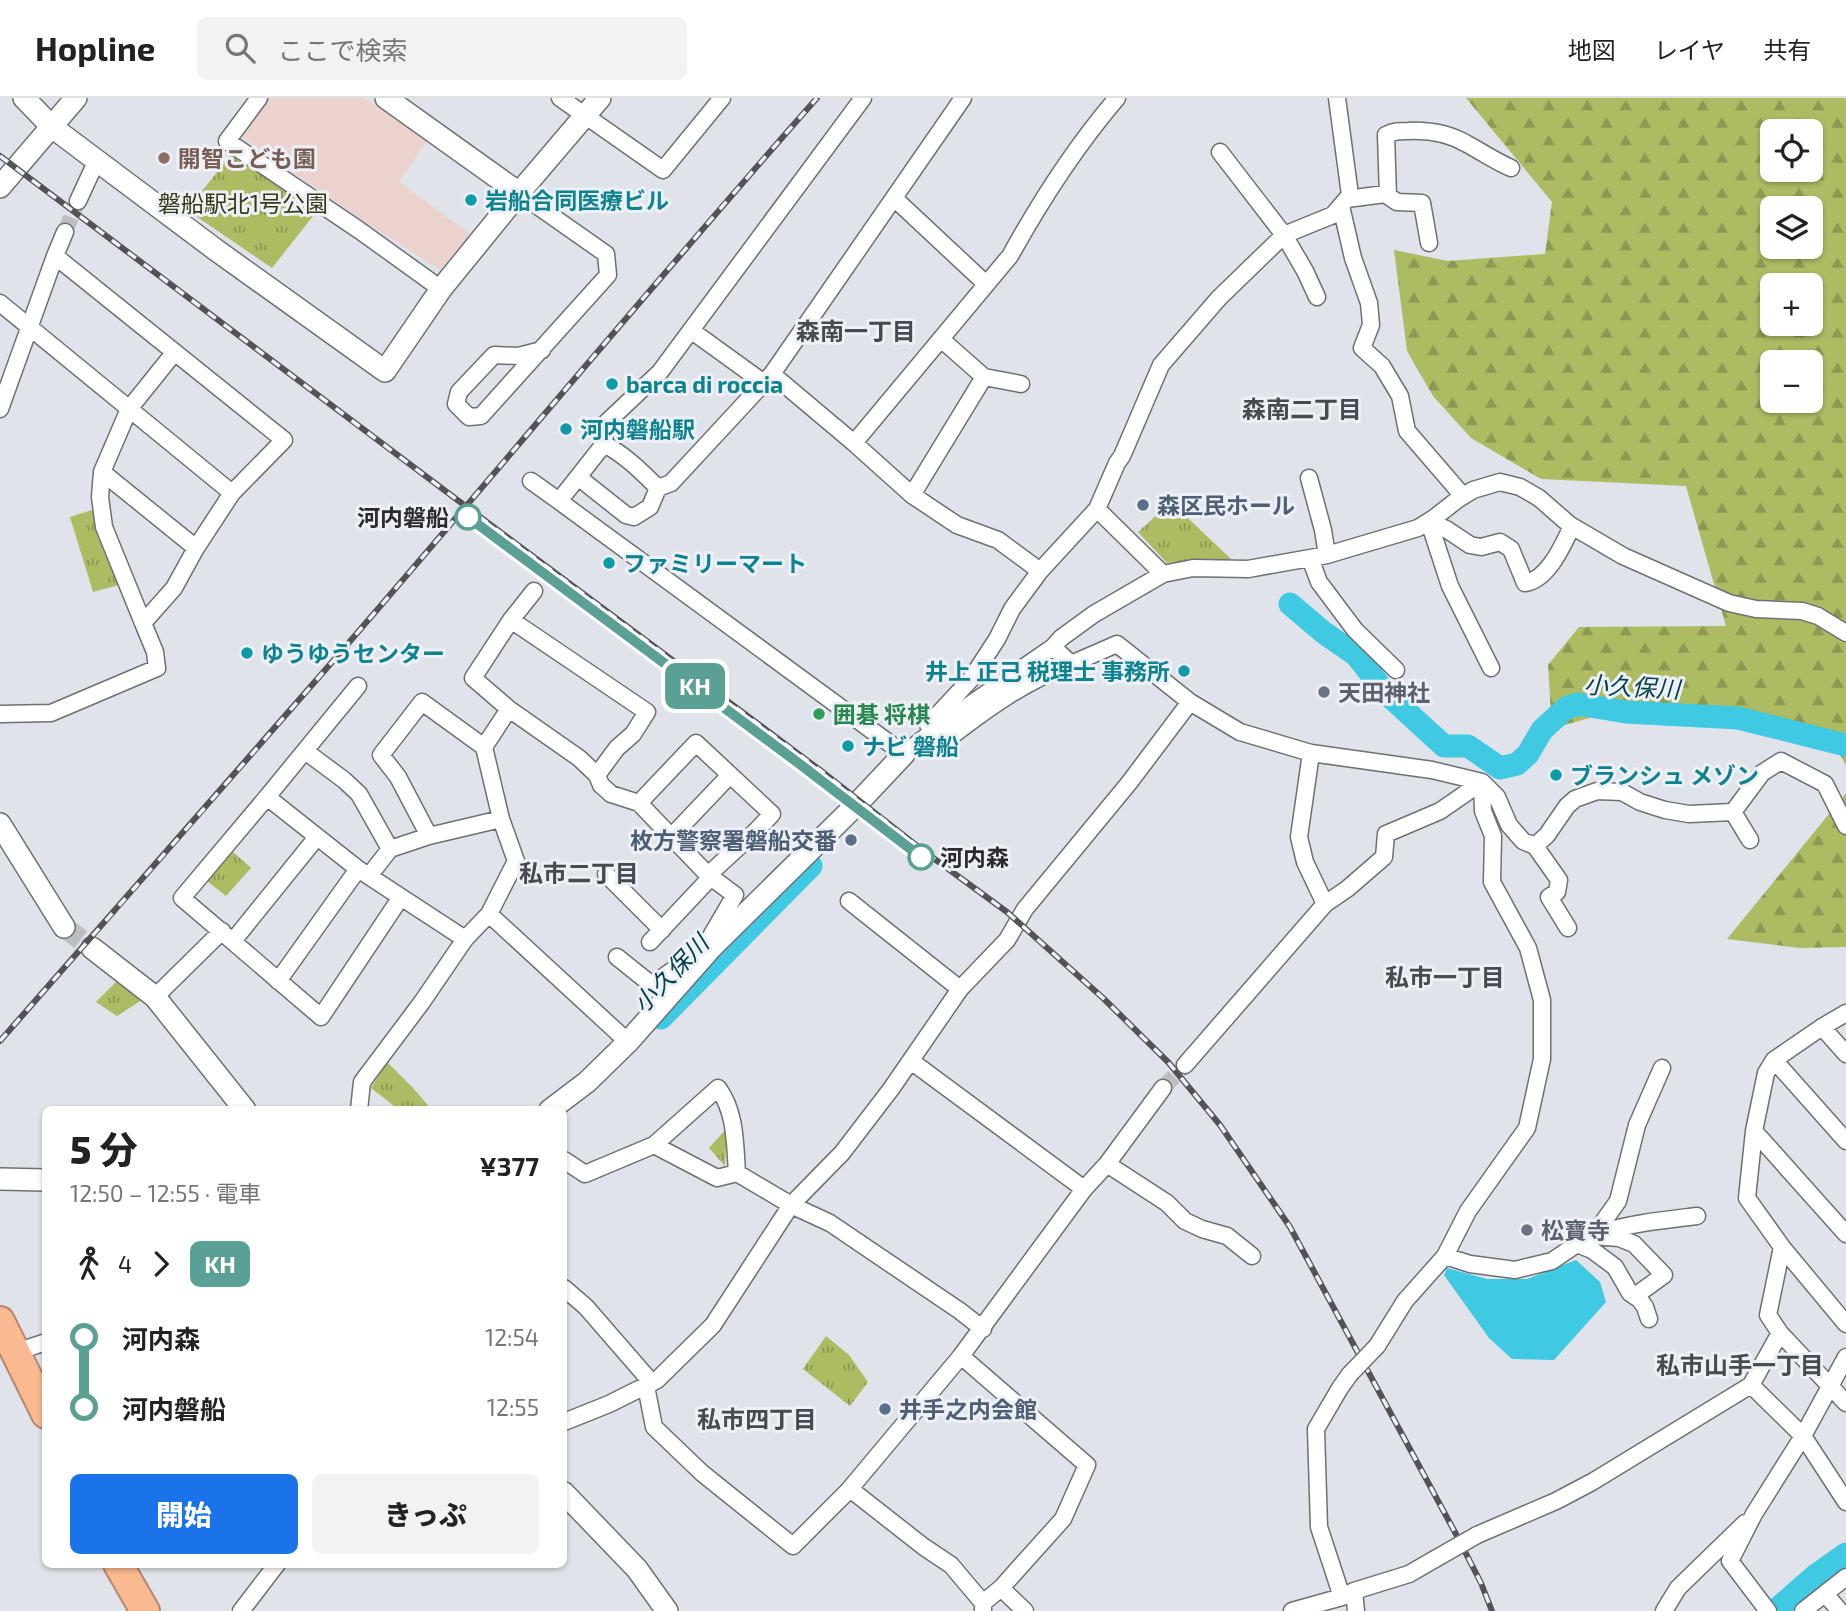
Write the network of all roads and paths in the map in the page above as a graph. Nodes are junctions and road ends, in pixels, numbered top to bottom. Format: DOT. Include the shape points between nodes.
graph roads {
  1 [pos="24,98"];
  2 [pos="76,98"];
  3 [pos="258,98"];
  4 [pos="386,98"];
  5 [pos="560,98"];
  6 [pos="600,98"];
  7 [pos="722,98"];
  8 [pos="863,98"];
  9 [pos="963,98"];
  10 [pos="1117,98"];
  11 [pos="1337,98"];
  12 [pos="586,117"];
  13 [pos="52,127"];
  14 [pos="1220,152"];
  15 [pos="97,160"];
  16 [pos="1511,168"];
  17 [pos="0,187"];
  18 [pos="519,193"];
  19 [pos="1388,196"];
  20 [pos="894,198"];
  21 [pos="78,201"];
  22 [pos="1344,203"];
  23 [pos="65,232"];
  24 [pos="1284,235"];
  25 [pos="1429,243"];
  26 [pos="55,256"];
  27 [pos="986,284"];
  28 [pos="441,289"];
  29 [pos="1317,298"];
  30 [pos="0,303"];
  31 [pos="30,327"];
  32 [pos="692,331"];
  33 [pos="941,339"];
  34 [pos="542,350"];
  35 [pos="174,353"];
  36 [pos="984,377"];
  37 [pos="768,379"];
  38 [pos="1021,384"];
  39 [pos="0,409"];
  40 [pos="129,409"];
  41 [pos="604,443"];
  42 [pos="854,443"];
  43 [pos="102,472"];
  44 [pos="578,477"];
  45 [pos="1310,478"];
  46 [pos="531,481"];
  47 [pos="658,488"];
  48 [pos="232,493"];
  49 [pos="912,495"];
  50 [pos="1463,496"];
  51 [pos="559,501"];
  52 [pos="1097,509"];
  53 [pos="1429,522"];
  54 [pos="1572,526"];
  55 [pos="196,548"];
  56 [pos="1327,555"];
  57 [pos="1310,558"];
  58 [pos="1040,571"];
  59 [pos="1163,574"];
  60 [pos="534,591"];
  61 [pos="512,620"];
  62 [pos="144,623"];
  63 [pos="1846,632"];
  64 [pos="1053,647"];
  65 [pos="1071,664"];
  66 [pos="1491,668"];
  67 [pos="1396,670"];
  68 [pos="358,686"];
  69 [pos="1190,702"];
  70 [pos="509,709"];
  71 [pos="0,714"];
  72 [pos="942,724"];
  73 [pos="922,740"];
  74 [pos="484,747"];
  75 [pos="305,751"];
  76 [pos="1311,753"];
  77 [pos="904,754"];
  78 [pos="597,775"];
  79 [pos="730,775"];
  80 [pos="1482,782"];
  81 [pos="267,797"];
  82 [pos="639,803"];
  83 [pos="1733,812"];
  84 [pos="501,818"];
  85 [pos="0,824"];
  86 [pos="1846,826"];
  87 [pos="429,836"];
  88 [pos="317,837"];
  89 [pos="671,837"];
  90 [pos="1750,840"];
  91 [pos="1535,846"];
  92 [pos="8,849"];
  93 [pos="390,849"];
  94 [pos="364,872"];
  95 [pos="606,874"];
  96 [pos="710,876"];
  97 [pos="401,897"];
  98 [pos="849,901"];
  99 [pos="1325,904"];
  100 [pos="489,914"];
  101 [pos="64,928"];
  102 [pos="1568,928"];
  103 [pos="662,930"];
  104 [pos="228,936"];
  105 [pos="465,939"];
  106 [pos="650,942"];
  107 [pos="92,948"];
  108 [pos="711,948"];
  109 [pos="627,959"];
  110 [pos="278,981"];
  111 [pos="960,989"];
  112 [pos="155,997"];
  113 [pos="1846,1013"];
  114 [pos="1822,1027"];
  115 [pos="628,1042"];
  116 [pos="1846,1054"];
  117 [pos="1774,1060"];
  118 [pos="911,1061"];
  119 [pos="1185,1065"];
  120 [pos="1662,1068"];
  121 [pos="1163,1088"];
  122 [pos="242,1106"];
  123 [pos="359,1106"];
  124 [pos="555,1106"];
  125 [pos="1754,1131"];
  126 [pos="1846,1141"];
  127 [pos="654,1145"];
  128 [pos="567,1162"];
  129 [pos="1107,1164"];
  130 [pos="737,1173"];
  131 [pos="0,1179"];
  132 [pos="42,1180"];
  133 [pos="1084,1189"];
  134 [pos="791,1205"];
  135 [pos="1697,1216"];
  136 [pos="1846,1234"];
  137 [pos="1594,1235"];
  138 [pos="1577,1244"];
  139 [pos="1782,1247"];
  140 [pos="1445,1255"];
  141 [pos="1252,1256"];
  142 [pos="567,1291"];
  143 [pos="1634,1296"];
  144 [pos="1649,1319"];
  145 [pos="0,1321"];
  146 [pos="1846,1324"];
  147 [pos="983,1329"];
  148 [pos="1780,1333"];
  149 [pos="42,1344"];
  150 [pos="961,1356"];
  151 [pos="8,1357"];
  152 [pos="1846,1357"];
  153 [pos="649,1384"];
  154 [pos="1830,1384"];
  155 [pos="1751,1385"];
  156 [pos="1846,1403"];
  157 [pos="42,1408"];
  158 [pos="567,1421"];
  159 [pos="1803,1436"];
  160 [pos="850,1489"];
  161 [pos="567,1496"];
  162 [pos="1846,1502"];
  163 [pos="1755,1514"];
  164 [pos="120,1568"];
  165 [pos="274,1568"];
  166 [pos="1846,1577"];
  167 [pos="1001,1588"];
  168 [pos="1348,1594"];
  169 [pos="1825,1594"];
  170 [pos="983,1607"];
  171 [pos="1767,1609"];
  172 [pos="145,1611"];
  173 [pos="241,1611"];
  174 [pos="667,1611"];
  175 [pos="1025,1611"];
  176 [pos="1292,1611"];
  177 [pos="1356,1611"];
  178 [pos="1664,1611"];
  179 [pos="1803,1611"];
  180 [pos="1840,1611"];
  1 -- 13 [label="street"];
  2 -- 13 [label="street"];
  3 -- 28 [label="street" via="227,141"];
  4 -- 18 [label="street"];
  5 -- 12 [label="street"];
  6 -- 12 [label="street"];
  7 -- 12 [label="street" via="663,170"];
  8 -- 32 [label="street"];
  9 -- 20 [label="street"];
  10 -- 27 [label="street"];
  11 -- 22 [label="street" via="1350,195"];
  12 -- 18 [label="street"];
  13 -- 15 [label="street"];
  13 -- 17 [label="street"];
  14 -- 24 [label="street"];
  15 -- 21 [label="street"];
  15 -- 28 [label="street" via="385,371"];
  16 -- 19 [label="street" via="1447,135 1393,131 1386,135"];
  18 -- 28 [label="street" via="459,257"];
  18 -- 34 [label="street" via="606,254 608,275"];
  19 -- 22 [label="street"];
  19 -- 25 [label="street" via="1397,202 1422,203"];
  20 -- 27 [label="street"];
  20 -- 37 [label="street"];
  22 -- 24 [label="street" via="1334,215"];
  22 -- 50 [label="street" via="1353,258 1369,303 1371,325 1363,348 1382,366 1400,396 1408,431"];
  23 -- 26 [label="street"];
  24 -- 29 [label="street"];
  24 -- 52 [label="street" via="1219,298 1161,365"];
  26 -- 31 [label="street"];
  26 -- 35 [label="street"];
  27 -- 33 [label="street"];
  30 -- 31 [label="street"];
  31 -- 39 [label="street"];
  31 -- 40 [label="street"];
  32 -- 37 [label="street"];
  32 -- 41 [label="street" via="660,372 606,423"];
  33 -- 36 [label="street"];
  33 -- 42 [label="street"];
  34 -- 34 [label="street" via="481,416 469,417 456,404 459,392 494,355"];
  35 -- 40 [label="street"];
  35 -- 48 [label="street" via="284,440"];
  36 -- 38 [label="street"];
  36 -- 49 [label="street"];
  37 -- 42 [label="street"];
  37 -- 47 [label="street" via="671,483"];
  40 -- 43 [label="street"];
  40 -- 48 [label="street"];
  41 -- 44 [label="street"];
  41 -- 47 [label="street"];
  42 -- 49 [label="street"];
  43 -- 55 [label="street"];
  43 -- 62 [label="street" via="104,527"];
  44 -- 47 [label="street" via="634,517 650,507"];
  44 -- 51 [label="street"];
  45 -- 56 [label="street"];
  46 -- 51 [label="street"];
  48 -- 55 [label="street"];
  49 -- 58 [label="street" via="957,525 998,540"];
  50 -- 53 [label="street"];
  50 -- 54 [label="street" via="1500,482 1520,487"];
  51 -- 77 [label="street"];
  52 -- 58 [label="street"];
  52 -- 59 [label="street"];
  53 -- 54 [label="street" via="1470,545 1500,541 1511,549 1525,583 1534,582 1557,557"];
  53 -- 56 [label="street"];
  53 -- 66 [label="street" via="1450,586"];
  54 -- 63 [label="street" via="1623,556 1730,603 1802,611"];
  55 -- 62 [label="street" via="174,588"];
  56 -- 57 [label="street"];
  57 -- 59 [label="street" via="1248,569 1194,568"];
  57 -- 67 [label="street" via="1319,582 1355,630"];
  58 -- 73 [label="street" via="971,679 925,728"];
  59 -- 64 [label="street" via="1094,614"];
  60 -- 61 [label="street"];
  61 -- 70 [label="street" via="473,678"];
  61 -- 78 [label="street" via="647,712"];
  62 -- 71 [label="street" via="157,668 51,713"];
  64 -- 65 [label="street"];
  64 -- 72 [label="street"];
  65 -- 69 [label="street" via="1116,644"];
  65 -- 72 [label="street" via="998,701 953,735"];
  68 -- 75 [label="street"];
  69 -- 76 [label="street" via="1240,732"];
  69 -- 111 [label="street" via="1025,909 1007,940"];
  70 -- 74 [label="street"];
  70 -- 78 [label="street"];
  72 -- 73 [label="street"];
  73 -- 77 [label="street"];
  74 -- 84 [label="street"];
  74 -- 87 [label="street" via="422,702 380,755 398,777"];
  75 -- 81 [label="street"];
  75 -- 93 [label="street" via="359,794"];
  76 -- 80 [label="street"];
  76 -- 99 [label="street" via="1299,837"];
  77 -- 108 [label="street"];
  78 -- 82 [label="street" via="611,794"];
  79 -- 82 [label="street" via="696,743"];
  79 -- 89 [label="street"];
  79 -- 96 [label="street" via="772,814"];
  80 -- 91 [label="street" via="1497,797 1509,825 1523,841"];
  80 -- 99 [label="street" via="1440,811 1386,834 1384,857"];
  80 -- 140 [label="street" via="1483,811 1493,836 1492,882 1528,948 1542,1000 1542,1059 1527,1128 1468,1211"];
  81 -- 88 [label="street"];
  81 -- 104 [label="street" via="182,898"];
  82 -- 89 [label="street"];
  83 -- 86 [label="street" via="1762,773 1781,761 1825,784"];
  83 -- 90 [label="street"];
  83 -- 91 [label="street" via="1689,814 1640,802 1622,792 1597,791 1567,806"];
  84 -- 87 [label="street"];
  84 -- 100 [label="street" via="516,861"];
  85 -- 92 [label="street"];
  87 -- 93 [label="street"];
  88 -- 94 [label="street"];
  88 -- 104 [label="street"];
  89 -- 96 [label="street"];
  91 -- 102 [label="street" via="1559,880 1557,892 1549,897"];
  92 -- 101 [label="street"];
  93 -- 94 [label="street"];
  94 -- 97 [label="street"];
  94 -- 110 [label="street"];
  95 -- 103 [label="street"];
  96 -- 103 [label="street"];
  96 -- 108 [label="street" via="734,895 711,936"];
  97 -- 105 [label="street"];
  97 -- 110 [label="street" via="321,1017"];
  98 -- 111 [label="street"];
  99 -- 119 [label="street"];
  100 -- 105 [label="street"];
  100 -- 115 [label="street"];
  103 -- 106 [label="street"];
  104 -- 110 [label="street"];
  104 -- 112 [label="street"];
  105 -- 123 [label="street" via="362,1082"];
  107 -- 112 [label="street"];
  108 -- 109 [label="street" via="695,952 652,985"];
  108 -- 115 [label="street"];
  111 -- 118 [label="street"];
  112 -- 122 [label="street"];
  113 -- 114 [label="street"];
  114 -- 116 [label="street"];
  114 -- 117 [label="street"];
  115 -- 124 [label="street"];
  117 -- 125 [label="street" via="1766,1073"];
  117 -- 126 [label="street"];
  118 -- 133 [label="street"];
  118 -- 134 [label="street" via="842,1153"];
  120 -- 137 [label="street" via="1637,1125 1618,1201"];
  121 -- 129 [label="street"];
  125 -- 136 [label="street"];
  125 -- 139 [label="street" via="1747,1198"];
  127 -- 128 [label="street" via="585,1174"];
  127 -- 130 [label="street" via="717,1178"];
  127 -- 130 [label="street" via="718,1088 726,1099 734,1131"];
  129 -- 133 [label="street"];
  129 -- 141 [label="street" via="1167,1203 1185,1221 1227,1236"];
  130 -- 134 [label="street"];
  131 -- 132 [label="street"];
  133 -- 147 [label="street"];
  134 -- 147 [label="street" via="830,1223"];
  134 -- 153 [label="street" via="713,1325"];
  135 -- 137 [label="street" via="1621,1226"];
  137 -- 138 [label="street"];
  137 -- 143 [label="street" via="1634,1244 1664,1275"];
  138 -- 140 [label="street" via="1552,1261 1516,1270 1470,1264"];
  138 -- 143 [label="street" via="1615,1267"];
  139 -- 146 [label="street"];
  139 -- 148 [label="street" via="1768,1315"];
  140 -- 168 [label="street, bridge" via="1405,1301 1377,1346 1350,1374 1316,1429 1319,1527"];
  142 -- 153 [label="street"];
  143 -- 144 [label="street" via="1646,1307"];
  145 -- 151 [label="highway"];
  147 -- 150 [label="street"];
  148 -- 154 [label="street"];
  148 -- 155 [label="street"];
  149 -- 151 [label="street"];
  150 -- 160 [label="street"];
  150 -- 167 [label="street" via="1087,1465 1063,1519"];
  151 -- 157 [label="highway"];
  152 -- 154 [label="street"];
  153 -- 158 [label="street"];
  153 -- 160 [label="street" via="654,1427 702,1473 793,1546"];
  154 -- 156 [label="street"];
  154 -- 159 [label="street"];
  155 -- 159 [label="street"];
  155 -- 168 [label="street, bridge" via="1556,1501 1477,1535 1409,1574"];
  159 -- 162 [label="street"];
  159 -- 163 [label="street"];
  160 -- 170 [label="street" via="951,1565"];
  161 -- 174 [label="street" via="637,1569"];
  163 -- 171 [label="street" via="1730,1561"];
  163 -- 178 [label="street" via="1678,1588"];
  164 -- 172 [label="highway"];
  165 -- 173 [label="street"];
  166 -- 169 [label="street"];
  167 -- 170 [label="street"];
  167 -- 175 [label="street"];
  168 -- 176 [label="street"];
  168 -- 177 [label="street"];
  169 -- 179 [label="street"];
  169 -- 180 [label="street"];
}
